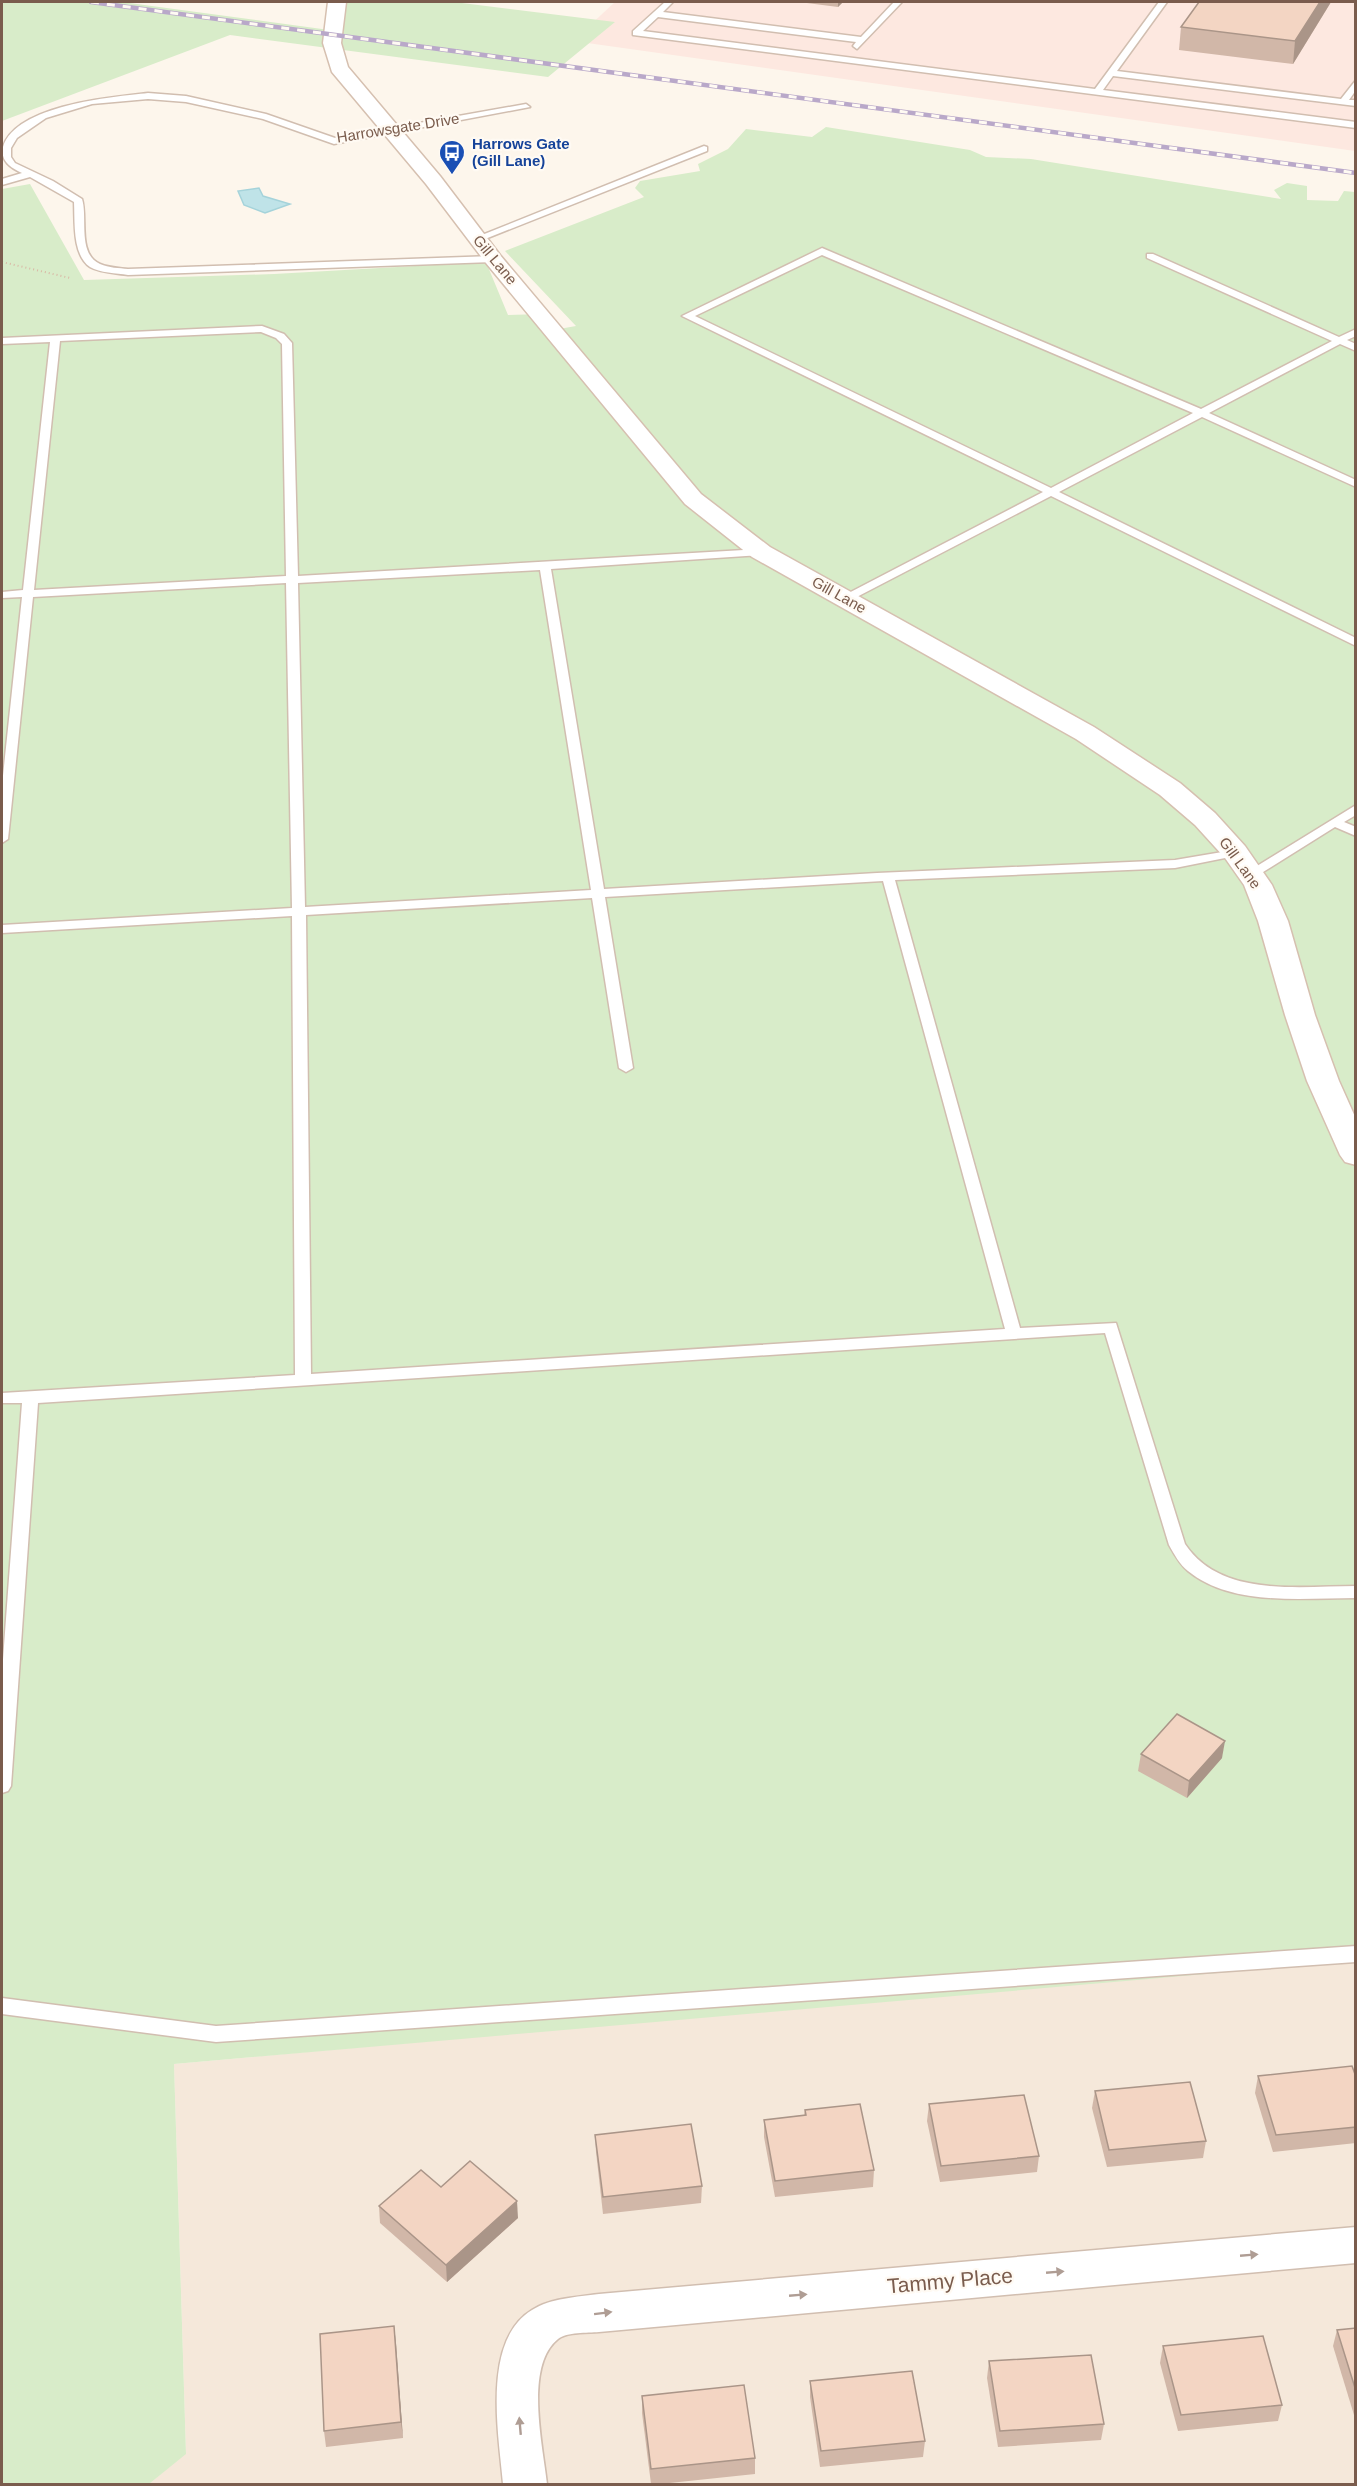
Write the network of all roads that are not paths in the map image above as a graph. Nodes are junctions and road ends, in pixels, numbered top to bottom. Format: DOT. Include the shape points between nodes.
graph roads {
  1 [pos="337,2"];
  2 [pos="669,2"];
  3 [pos="898,2"];
  4 [pos="1163,2"];
  5 [pos="656,14"];
  6 [pos="863,40"];
  7 [pos="845,60"];
  8 [pos="1111,73"];
  9 [pos="1356,82"];
  10 [pos="1097,92"];
  11 [pos="1344,101"];
  12 [pos="1356,102"];
  13 [pos="526,107"];
  14 [pos="1356,125"];
  15 [pos="389,130"];
  16 [pos="704,149"];
  17 [pos="30,174"];
  18 [pos="2,182"];
  19 [pos="477,239"];
  20 [pos="1150,256"];
  21 [pos="493,259"];
  22 [pos="1356,332"];
  23 [pos="55,338"];
  24 [pos="1339,340"];
  25 [pos="2,341"];
  26 [pos="1356,348"];
  27 [pos="1201,413"];
  28 [pos="1356,484"];
  29 [pos="1051,492"];
  30 [pos="761,552"];
  31 [pos="545,566"];
  32 [pos="292,581"];
  33 [pos="27,594"];
  34 [pos="2,595"];
  35 [pos="845,599"];
  36 [pos="1356,643"];
  37 [pos="1356,809"];
  38 [pos="1335,822"];
  39 [pos="1356,832"];
  40 [pos="2,839"];
  41 [pos="1235,852"];
  42 [pos="1250,874"];
  43 [pos="888,877"];
  44 [pos="597,894"];
  45 [pos="299,911"];
  46 [pos="2,929"];
  47 [pos="626,1068"];
  48 [pos="1356,1155"];
  49 [pos="1013,1331"];
  50 [pos="303,1379"];
  51 [pos="2,1398"];
  52 [pos="30,1398"];
  53 [pos="1356,1592"];
  54 [pos="2,1786"];
  55 [pos="1356,1954"];
  56 [pos="2,2006"];
  57 [pos="1356,2245"];
  58 [pos="525,2484"];
  1 -- 15 [label="street, Gill Lane" via="332,43 339,68"];
  2 -- 5 [label="lane"];
  3 -- 6 [label="lane"];
  4 -- 8 [label="lane"];
  5 -- 6 [label="lane"];
  5 -- 7 [label="lane" via="636,33"];
  6 -- 7 [label="lane"];
  7 -- 10 [label="lane"];
  8 -- 10 [label="lane"];
  8 -- 11 [label="lane"];
  9 -- 11 [label="lane"];
  10 -- 14 [label="lane"];
  11 -- 12 [label="lane"];
  13 -- 15 [label="lane, Harrowsgate Drive"];
  15 -- 17 [label="lane, Harrowsgate Drive" via="334,141 266,117 186,99 148,96 91,101 43,116 13,136 7,157 12,165"];
  15 -- 19 [label="street, Gill Lane"];
  16 -- 19 [label="lane"];
  17 -- 18 [label="lane"];
  17 -- 21 [label="lane, Harrowsgate Drive" via="79,201 87,258 107,269 140,272"];
  19 -- 21 [label="street, Gill Lane"];
  20 -- 24 [label="lane"];
  21 -- 30 [label="street, Gill Lane" via="693,499"];
  22 -- 24 [label="lane"];
  23 -- 25 [label="lane"];
  23 -- 32 [label="lane" via="262,329 287,342"];
  23 -- 33 [label="lane"];
  24 -- 26 [label="lane"];
  24 -- 27 [label="lane"];
  27 -- 28 [label="lane"];
  27 -- 29 [label="lane"];
  27 -- 29 [label="lane" via="822,251 687,316"];
  29 -- 35 [label="lane"];
  29 -- 36 [label="lane"];
  30 -- 31 [label="lane"];
  30 -- 35 [label="street, Gill Lane"];
  31 -- 32 [label="lane"];
  31 -- 44 [label="lane"];
  32 -- 33 [label="lane"];
  32 -- 45 [label="lane"];
  33 -- 34 [label="lane"];
  33 -- 40 [label="lane"];
  35 -- 41 [label="street, Gill Lane" via="1129,760 1205,819"];
  37 -- 38 [label="lane"];
  38 -- 39 [label="lane"];
  38 -- 42 [label="lane"];
  41 -- 42 [label="street, Gill Lane"];
  41 -- 43 [label="lane" via="1175,864"];
  42 -- 48 [label="street, Gill Lane" via="1273,921 1323,1081"];
  43 -- 44 [label="lane"];
  43 -- 49 [label="lane"];
  44 -- 45 [label="lane"];
  44 -- 47 [label="lane"];
  45 -- 46 [label="lane"];
  45 -- 50 [label="lane"];
  49 -- 50 [label="lane"];
  49 -- 53 [label="lane" via="1111,1327 1176,1545 1193,1566 1213,1578 1261,1590"];
  50 -- 52 [label="lane"];
  51 -- 52 [label="lane"];
  52 -- 54 [label="lane"];
  55 -- 56 [label="lane" via="216,2034"];
  58 -- 57 [label="street, Tammy Place, one-way" via="516,2376 528,2343 546,2323 599,2313"];
}
